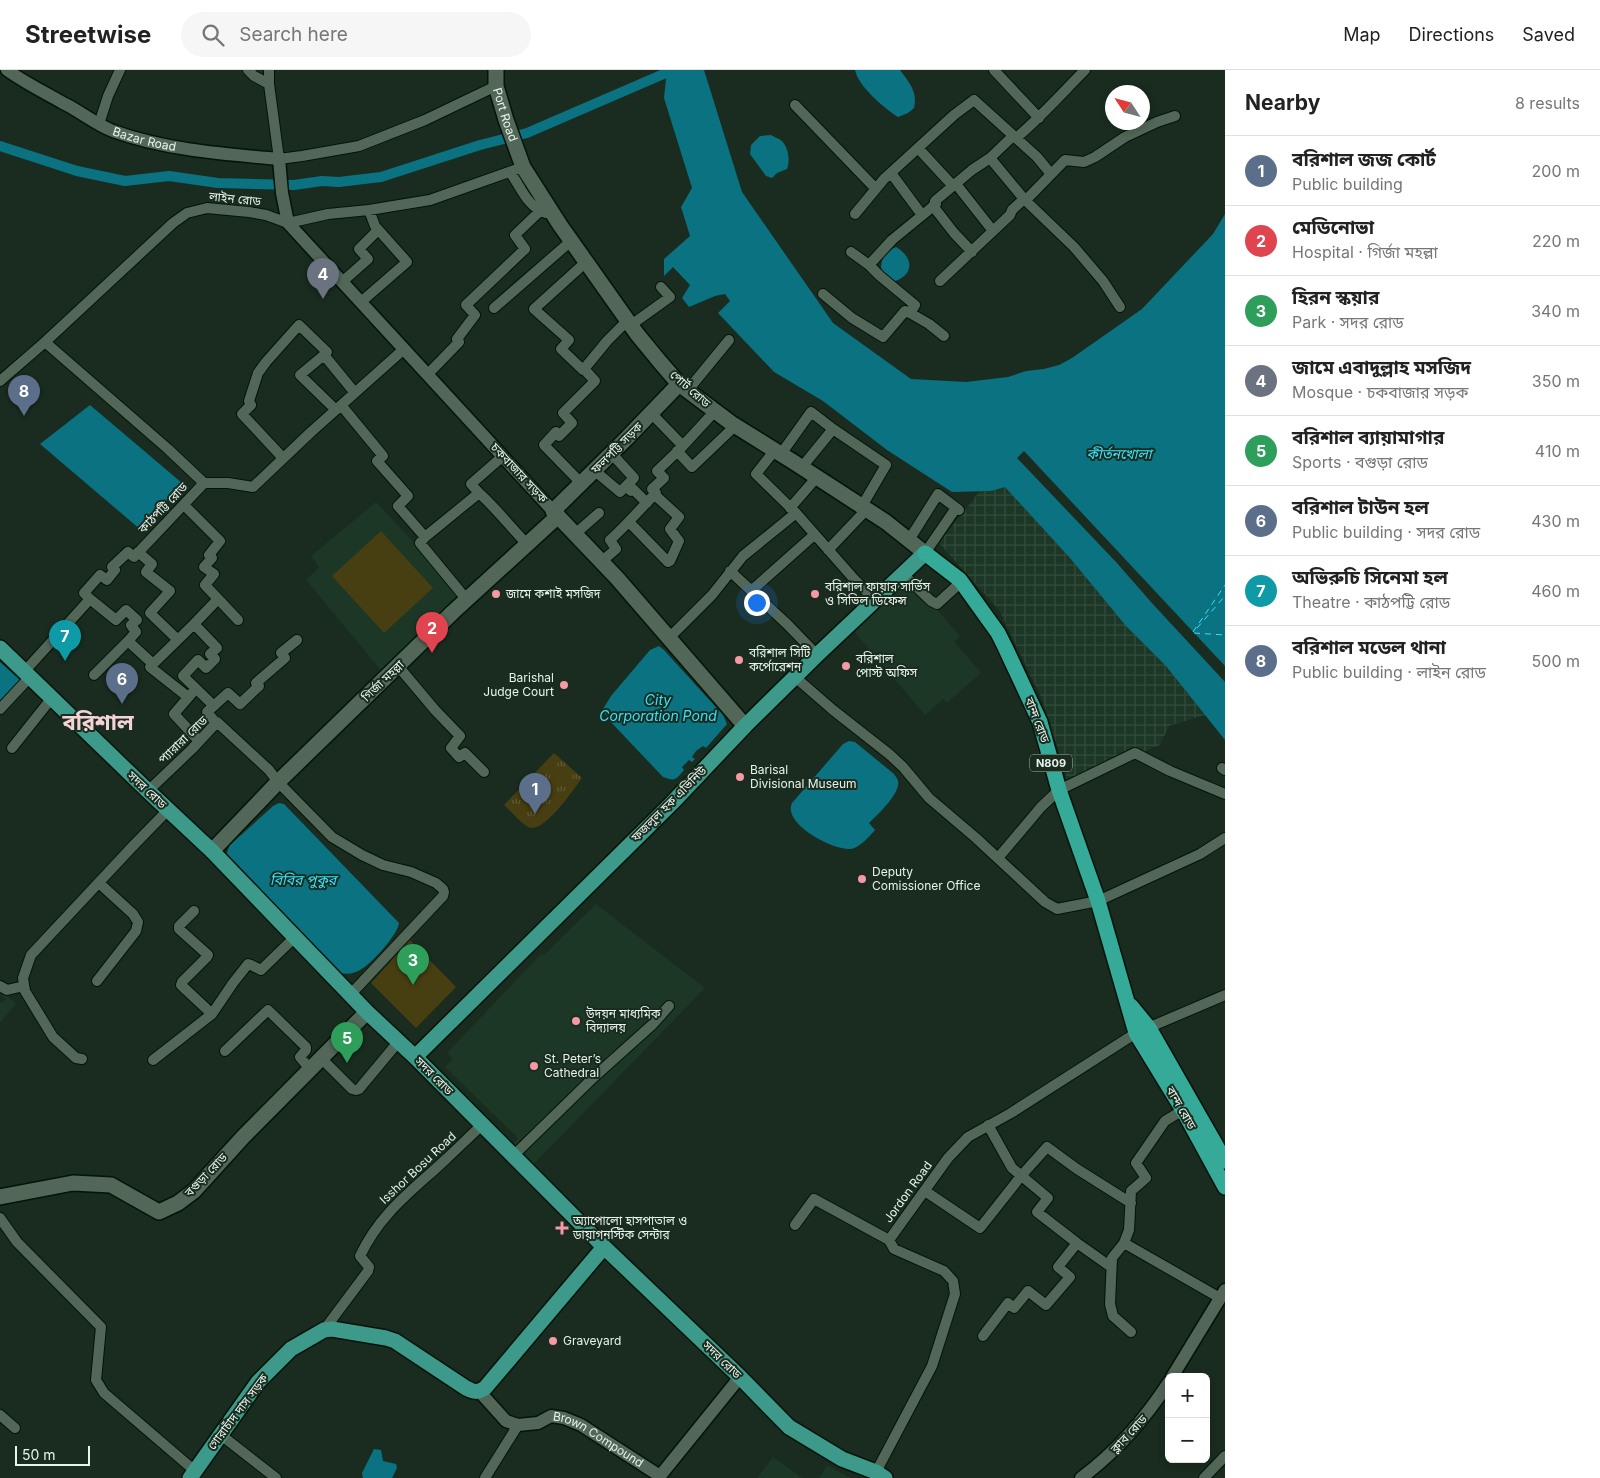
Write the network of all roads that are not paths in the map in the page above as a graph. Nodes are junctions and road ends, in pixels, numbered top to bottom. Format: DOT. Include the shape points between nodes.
graph roads {
  1 [pos="7,70"];
  2 [pos="120,70"];
  3 [pos="248,70"];
  4 [pos="269,70"];
  5 [pos="994,70"];
  6 [pos="1085,70"];
  7 [pos="498,74"];
  8 [pos="269,84"];
  9 [pos="796,105"];
  10 [pos="1176,116"];
  11 [pos="1039,118"];
  12 [pos="99,124"];
  13 [pos="1014,137"];
  14 [pos="918,148"];
  15 [pos="990,158"];
  16 [pos="279,159"];
  17 [pos="518,166"];
  18 [pos="890,173"];
  19 [pos="1050,174"];
  20 [pos="955,185"];
  21 [pos="876,189"];
  22 [pos="1025,200"];
  23 [pos="933,206"];
  24 [pos="369,210"];
  25 [pos="547,214"];
  26 [pos="855,214"];
  27 [pos="922,215"];
  28 [pos="288,222"];
  29 [pos="378,230"];
  30 [pos="994,231"];
  31 [pos="571,241"];
  32 [pos="850,252"];
  33 [pos="972,252"];
  34 [pos="586,262"];
  35 [pos="870,265"];
  36 [pos="940,280"];
  37 [pos="342,282"];
  38 [pos="662,286"];
  39 [pos="823,294"];
  40 [pos="361,302"];
  41 [pos="1120,307"];
  42 [pos="494,308"];
  43 [pos="910,313"];
  44 [pos="629,323"];
  45 [pos="944,336"];
  46 [pos="729,340"];
  47 [pos="45,342"];
  48 [pos="404,349"];
  49 [pos="324,355"];
  50 [pos="584,369"];
  51 [pos="428,374"];
  52 [pos="0,381"];
  53 [pos="684,387"];
  54 [pos="356,393"];
  55 [pos="339,408"];
  56 [pos="715,411"];
  57 [pos="652,413"];
  58 [pos="735,426"];
  59 [pos="833,429"];
  60 [pos="680,449"];
  61 [pos="778,452"];
  62 [pos="612,454"];
  63 [pos="503,456"];
  64 [pos="283,458"];
  65 [pos="802,467"];
  66 [pos="595,471"];
  67 [pos="817,477"];
  68 [pos="204,483"];
  69 [pos="582,484"];
  70 [pos="626,486"];
  71 [pos="479,493"];
  72 [pos="655,495"];
  73 [pos="647,503"];
  74 [pos="184,505"];
  75 [pos="865,508"];
  76 [pos="793,511"];
  77 [pos="556,513"];
  78 [pos="599,513"];
  79 [pos="629,522"];
  80 [pos="575,534"];
  81 [pos="814,535"];
  82 [pos="425,537"];
  83 [pos="909,540"];
  84 [pos="528,545"];
  85 [pos="828,550"];
  86 [pos="138,552"];
  87 [pos="925,553"];
  88 [pos="601,562"];
  89 [pos="730,571"];
  90 [pos="903,574"];
  91 [pos="961,582"];
  92 [pos="751,591"];
  93 [pos="90,599"];
  94 [pos="218,599"];
  95 [pos="467,600"];
  96 [pos="875,600"];
  97 [pos="238,620"];
  98 [pos="194,624"];
  99 [pos="669,638"];
  100 [pos="177,639"];
  101 [pos="297,640"];
  102 [pos="128,641"];
  103 [pos="0,648"];
  104 [pos="817,655"];
  105 [pos="152,664"];
  106 [pos="398,666"];
  107 [pos="26,675"];
  108 [pos="94,675"];
  109 [pos="795,677"];
  110 [pos="196,688"];
  111 [pos="188,697"];
  112 [pos="51,699"];
  113 [pos="214,706"];
  114 [pos="0,709"];
  115 [pos="216,723"];
  116 [pos="745,726"];
  117 [pos="199,741"];
  118 [pos="12,748"];
  119 [pos="484,772"];
  120 [pos="278,782"];
  121 [pos="1059,790"];
  122 [pos="148,791"];
  123 [pos="1225,794"];
  124 [pos="168,810"];
  125 [pos="1225,838"];
  126 [pos="212,851"];
  127 [pos="998,858"];
  128 [pos="99,883"];
  129 [pos="1098,901"];
  130 [pos="194,911"];
  131 [pos="295,937"];
  132 [pos="97,981"];
  133 [pos="0,986"];
  134 [pos="24,986"];
  135 [pos="350,995"];
  136 [pos="1225,995"];
  137 [pos="669,1006"];
  138 [pos="367,1012"];
  139 [pos="212,1014"];
  140 [pos="1142,1031"];
  141 [pos="399,1042"];
  142 [pos="225,1051"];
  143 [pos="415,1057"];
  144 [pos="321,1058"];
  145 [pos="82,1060"];
  146 [pos="153,1060"];
  147 [pos="310,1069"];
  148 [pos="1183,1110"];
  149 [pos="482,1124"];
  150 [pos="988,1125"];
  151 [pos="513,1156"];
  152 [pos="1225,1161"];
  153 [pos="1021,1176"];
  154 [pos="1225,1187"];
  155 [pos="925,1191"];
  156 [pos="0,1197"];
  157 [pos="1131,1203"];
  158 [pos="0,1218"];
  159 [pos="795,1226"];
  160 [pos="889,1240"];
  161 [pos="1077,1243"];
  162 [pos="1124,1243"];
  163 [pos="604,1247"];
  164 [pos="1111,1267"];
  165 [pos="1222,1294"];
  166 [pos="324,1330"];
  167 [pos="1131,1332"];
  168 [pos="983,1336"];
  169 [pos="1174,1373"];
  170 [pos="740,1377"];
  171 [pos="1165,1388"];
  172 [pos="479,1391"];
  173 [pos="0,1415"];
  174 [pos="518,1425"];
  175 [pos="15,1428"];
  176 [pos="221,1435"];
  177 [pos="1225,1456"];
  178 [pos="193,1474"];
  179 [pos="880,1475"];
  180 [pos="659,1477"];
  181 [pos="276,1478"];
  182 [pos="485,1478"];
  183 [pos="1081,1478"];
  184 [pos="1204,1478"];
  1 -- 12 [label="street, Bazar Road"];
  2 -- 12 [label="street"];
  3 -- 8 [label="street"];
  4 -- 8 [label="street"];
  5 -- 11 [label="street"];
  6 -- 11 [label="street"];
  7 -- 16 [label="street" via="425,120 359,146"];
  7 -- 17 [label="main road, Port Road"];
  8 -- 16 [label="street"];
  9 -- 21 [label="street"];
  10 -- 19 [label="street" via="1125,137 1084,162 1065,160"];
  11 -- 13 [label="street"];
  12 -- 16 [label="street, Bazar Road" via="144,140 201,152"];
  13 -- 14 [label="street" via="974,100"];
  13 -- 15 [label="street"];
  13 -- 19 [label="street" via="1037,157"];
  14 -- 18 [label="street"];
  14 -- 20 [label="street"];
  15 -- 20 [label="street"];
  15 -- 22 [label="street"];
  16 -- 28 [label="street"];
  17 -- 24 [label="street, লাইন রোড" via="430,200"];
  17 -- 25 [label="main road, পোর্ট রোড"];
  18 -- 21 [label="street"];
  18 -- 27 [label="street"];
  19 -- 22 [label="street"];
  20 -- 23 [label="street"];
  20 -- 30 [label="street"];
  21 -- 26 [label="street"];
  22 -- 30 [label="street"];
  22 -- 41 [label="street" via="1074,247"];
  23 -- 27 [label="street"];
  23 -- 33 [label="street"];
  24 -- 28 [label="street, লাইন রোড"];
  24 -- 29 [label="street"];
  25 -- 31 [label="main road, পোর্ট রোড"];
  25 -- 51 [label="street" via="514,235 525,248 466,305 475,315 457,339 460,342"];
  27 -- 35 [label="street" via="892,240"];
  28 -- 37 [label="street, চকবাজার সড়ক"];
  28 -- 47 [label="street, লাইন রোড" via="234,210 206,208 187,213"];
  29 -- 37 [label="street" via="359,249 368,259"];
  29 -- 40 [label="street" via="407,262"];
  30 -- 33 [label="street"];
  31 -- 34 [label="main road, পোর্ট রোড"];
  31 -- 42 [label="street"];
  32 -- 35 [label="street"];
  33 -- 36 [label="street"];
  34 -- 44 [label="main road, পোর্ট রোড"];
  34 -- 50 [label="street" via="534,309 569,340 561,349"];
  35 -- 43 [label="street" via="915,305"];
  37 -- 40 [label="street, চকবাজার সড়ক"];
  38 -- 44 [label="street" via="670,297"];
  39 -- 43 [label="street" via="852,318 883,337 905,311"];
  40 -- 48 [label="street, চকবাজার সড়ক"];
  43 -- 45 [label="street"];
  44 -- 50 [label="street" via="607,341"];
  44 -- 53 [label="main road, পোর্ট রোড"];
  46 -- 53 [label="street"];
  47 -- 52 [label="street, লাইন রোড"];
  47 -- 68 [label="street"];
  48 -- 51 [label="street, চকবাজার সড়ক"];
  48 -- 54 [label="street, কাঠপট্টি রোড"];
  49 -- 54 [label="street"];
  49 -- 55 [label="street" via="300,375"];
  49 -- 64 [label="street" via="327,352 299,325 258,373 249,401 251,405 242,414"];
  50 -- 69 [label="street" via="595,382 563,413 572,423 559,436 556,432 544,446"];
  51 -- 63 [label="street, চকবাজার সড়ক"];
  53 -- 56 [label="main road, পোর্ট রোড"];
  53 -- 57 [label="main road, ফলপট্টি সড়ক"];
  54 -- 55 [label="street, কাঠপট্টি রোড"];
  55 -- 64 [label="street, কাঠপট্টি রোড"];
  55 -- 82 [label="street" via="383,456 377,461 408,496 398,506"];
  56 -- 58 [label="main road, পোর্ট রোড"];
  56 -- 60 [label="street"];
  57 -- 60 [label="street"];
  57 -- 62 [label="main road, ফলপট্টি সড়ক"];
  58 -- 60 [label="street" via="692,468"];
  58 -- 61 [label="main road, পোর্ট রোড"];
  59 -- 61 [label="street" via="811,412"];
  59 -- 65 [label="street"];
  59 -- 75 [label="street" via="886,464"];
  60 -- 72 [label="street" via="657,470 664,478 652,489"];
  61 -- 65 [label="main road, পোর্ট রোড"];
  61 -- 76 [label="street" via="756,474"];
  62 -- 66 [label="main road, ফলপট্টি সড়ক"];
  62 -- 70 [label="street" via="634,478"];
  63 -- 71 [label="street" via="471,484"];
  63 -- 77 [label="street, চকবাজার সড়ক"];
  64 -- 68 [label="street, কাঠপট্টি রোড" via="254,487"];
  65 -- 67 [label="main road, পোর্ট রোড"];
  66 -- 69 [label="main road, ফলপট্টি সড়ক"];
  66 -- 70 [label="street" via="620,492"];
  67 -- 75 [label="main road, পোর্ট রোড"];
  67 -- 76 [label="street"];
  68 -- 74 [label="street, কাঠপট্টি রোড"];
  69 -- 77 [label="main road, ফলপট্টি সড়ক"];
  70 -- 73 [label="street"];
  71 -- 82 [label="street"];
  71 -- 84 [label="street"];
  72 -- 73 [label="street"];
  72 -- 79 [label="street" via="680,517 670,530 679,541 670,560 668,562"];
  73 -- 79 [label="street"];
  74 -- 86 [label="street, কাঠপট্টি রোড"];
  74 -- 94 [label="street" via="220,542 209,554 212,558 204,567 214,574 205,585"];
  75 -- 83 [label="main road, পোর্ট রোড"];
  75 -- 85 [label="street"];
  76 -- 81 [label="street"];
  76 -- 89 [label="street"];
  77 -- 80 [label="main road, চকবাজার সড়ক"];
  77 -- 84 [label="main road, গির্জা মহল্লা"];
  78 -- 80 [label="street"];
  79 -- 88 [label="street" via="610,540 616,549"];
  80 -- 88 [label="main road, চকবাজার সড়ক"];
  81 -- 85 [label="street"];
  81 -- 92 [label="street"];
  82 -- 95 [label="street" via="420,543"];
  83 -- 87 [label="main road, পোর্ট রোড"];
  83 -- 87 [label="street" via="938,494 957,509"];
  84 -- 95 [label="main road, গির্জা মহল্লা"];
  85 -- 96 [label="street"];
  86 -- 93 [label="street, কাঠপট্টি রোড" via="134,557 128,552 112,567 115,570 107,580 100,575 84,593"];
  86 -- 100 [label="street" via="152,564 146,572 170,591 150,613"];
  87 -- 90 [label="main road, ফজলুল হক এভিনিউ"];
  87 -- 91 [label="highway, বান্দ রোড / N809"];
  88 -- 99 [label="main road, চকবাজার সড়ক"];
  89 -- 92 [label="street"];
  89 -- 99 [label="street" via="712,595"];
  90 -- 91 [label="street" via="936,604"];
  90 -- 96 [label="main road, ফজলুল হক এভিনিউ"];
  91 -- 121 [label="highway, বান্দ রোড / N809" via="998,633 1040,722"];
  92 -- 104 [label="street"];
  93 -- 102 [label="street" via="116,620 126,610 137,620 131,626 136,632"];
  93 -- 107 [label="street, কাঠপট্টি রোড"];
  94 -- 97 [label="street"];
  94 -- 98 [label="street"];
  95 -- 106 [label="main road, গির্জা মহল্লা"];
  96 -- 104 [label="main road, ফজলুল হক এভিনিউ"];
  98 -- 100 [label="street"];
  98 -- 110 [label="street" via="217,648 210,654 215,659 206,668 198,660 183,676"];
  99 -- 116 [label="main road, চকবাজার সড়ক"];
  100 -- 105 [label="street"];
  101 -- 113 [label="street" via="281,653 285,658 256,683 259,686 240,704 228,693"];
  102 -- 105 [label="street"];
  102 -- 108 [label="street"];
  103 -- 107 [label="main road, সদর রোড"];
  104 -- 109 [label="main road, ফজলুল হক এভিনিউ"];
  105 -- 111 [label="street" via="150,667"];
  106 -- 119 [label="street" via="460,736 451,748 459,757 464,753"];
  106 -- 120 [label="main road, গির্জা মহল্লা"];
  107 -- 112 [label="main road, সদর রোড"];
  107 -- 114 [label="street, কাঠপট্টি রোড"];
  109 -- 116 [label="main road, ফজলুল হক এভিনিউ"];
  109 -- 127 [label="street" via="889,754 930,798"];
  110 -- 111 [label="street"];
  110 -- 113 [label="street"];
  111 -- 117 [label="street" via="174,714"];
  112 -- 118 [label="street"];
  112 -- 122 [label="main road, সদর রোড"];
  113 -- 115 [label="street" via="207,712"];
  115 -- 117 [label="street, প্যারারা রোড"];
  115 -- 120 [label="street, প্যারারা রোড"];
  116 -- 143 [label="main road, ফজলুল হক এভিনিউ" via="672,803"];
  117 -- 122 [label="street, প্যারারা রোড"];
  120 -- 126 [label="main road, গির্জা মহল্লা"];
  120 -- 135 [label="street, প্যারারা রোড" via="332,837 383,865 410,872 443,889 443,896"];
  121 -- 123 [label="street" via="1134,753"];
  121 -- 127 [label="street"];
  121 -- 129 [label="highway, বান্দ রোড / N809"];
  122 -- 124 [label="main road, সদর রোড"];
  124 -- 126 [label="main road, সদর রোড"];
  124 -- 128 [label="street"];
  125 -- 129 [label="street" via="1200,854"];
  126 -- 131 [label="main road, সদর রোড"];
  127 -- 129 [label="street" via="1045,902 1057,909"];
  128 -- 132 [label="street" via="138,922 136,931"];
  128 -- 134 [label="street" via="31,955 23,978"];
  129 -- 140 [label="highway, বান্দ রোড / N809" via="1128,1000"];
  130 -- 139 [label="street" via="179,929 208,955 181,985"];
  131 -- 135 [label="main road, সদর রোড"];
  131 -- 139 [label="street" via="261,970 248,964"];
  133 -- 134 [label="street" via="7,990"];
  134 -- 145 [label="street" via="53,1037"];
  135 -- 138 [label="main road, সদর রোড"];
  136 -- 140 [label="street, Jordon Road"];
  137 -- 151 [label="street"];
  138 -- 141 [label="main road, সদর রোড"];
  138 -- 144 [label="main road, বগুড়া রোড"];
  139 -- 146 [label="street"];
  140 -- 148 [label="highway, বান্দ রোড / N809"];
  140 -- 150 [label="street, Jordon Road"];
  140 -- 152 [label="highway, বান্দ রোড / N809"];
  141 -- 143 [label="main road, সদর রোড"];
  141 -- 144 [label="street" via="356,1090"];
  142 -- 147 [label="street" via="268,1010 306,1047 300,1057"];
  143 -- 149 [label="main road, সদর রোড"];
  144 -- 147 [label="main road, বগুড়া রোড"];
  147 -- 156 [label="main road, বগুড়া রোড" via="194,1190 159,1212 110,1185 73,1183"];
  148 -- 154 [label="highway, বান্দ রোড / N809"];
  148 -- 157 [label="street" via="1165,1121 1136,1163 1146,1178 1131,1191"];
  149 -- 151 [label="main road, সদর রোড"];
  149 -- 166 [label="street, Isshor Bosu Road" via="384,1216 360,1256 369,1267 368,1271"];
  150 -- 153 [label="street" via="1012,1168"];
  150 -- 155 [label="street, Jordon Road" via="968,1137 948,1158"];
  151 -- 163 [label="main road, সদর রোড"];
  153 -- 155 [label="street" via="980,1228"];
  153 -- 157 [label="street" via="1047,1147"];
  153 -- 161 [label="street" via="1048,1198 1037,1212"];
  155 -- 160 [label="street, Jordon Road"];
  157 -- 162 [label="street" via="1129,1230"];
  158 -- 178 [label="street" via="17,1242 101,1327 96,1380 104,1393"];
  159 -- 160 [label="street" via="814,1199"];
  160 -- 179 [label="street, Jordon Road" via="894,1249 944,1271 953,1281 955,1294 932,1366"];
  161 -- 164 [label="street"];
  161 -- 168 [label="street" via="1058,1267 1070,1277 1046,1305 1028,1291 1014,1308 1008,1303"];
  162 -- 164 [label="street" via="1112,1258"];
  162 -- 165 [label="street"];
  163 -- 170 [label="main road, সদর রোড"];
  163 -- 172 [label="main road"];
  164 -- 167 [label="street" via="1110,1304 1113,1316"];
  165 -- 169 [label="street"];
  166 -- 172 [label="main road" via="395,1341 466,1388"];
  166 -- 176 [label="main road, গোরাচাঁদ দাস সড়ক" via="291,1350 258,1382"];
  170 -- 179 [label="main road, সদর রোড" via="789,1427 842,1459"];
  170 -- 180 [label="street, Brown Compound"];
  171 -- 183 [label="street, ক্লাব রোড" via="1128,1436"];
  172 -- 174 [label="street" via="506,1420"];
  173 -- 175 [label="street"];
  174 -- 180 [label="street, Brown Compound" via="538,1423 551,1416 564,1418 581,1425"];
  174 -- 182 [label="street"];
  176 -- 178 [label="main road, গোরাচাঁদ দাস সড়ক"];
  176 -- 181 [label="street"];
  177 -- 184 [label="street"];
}
